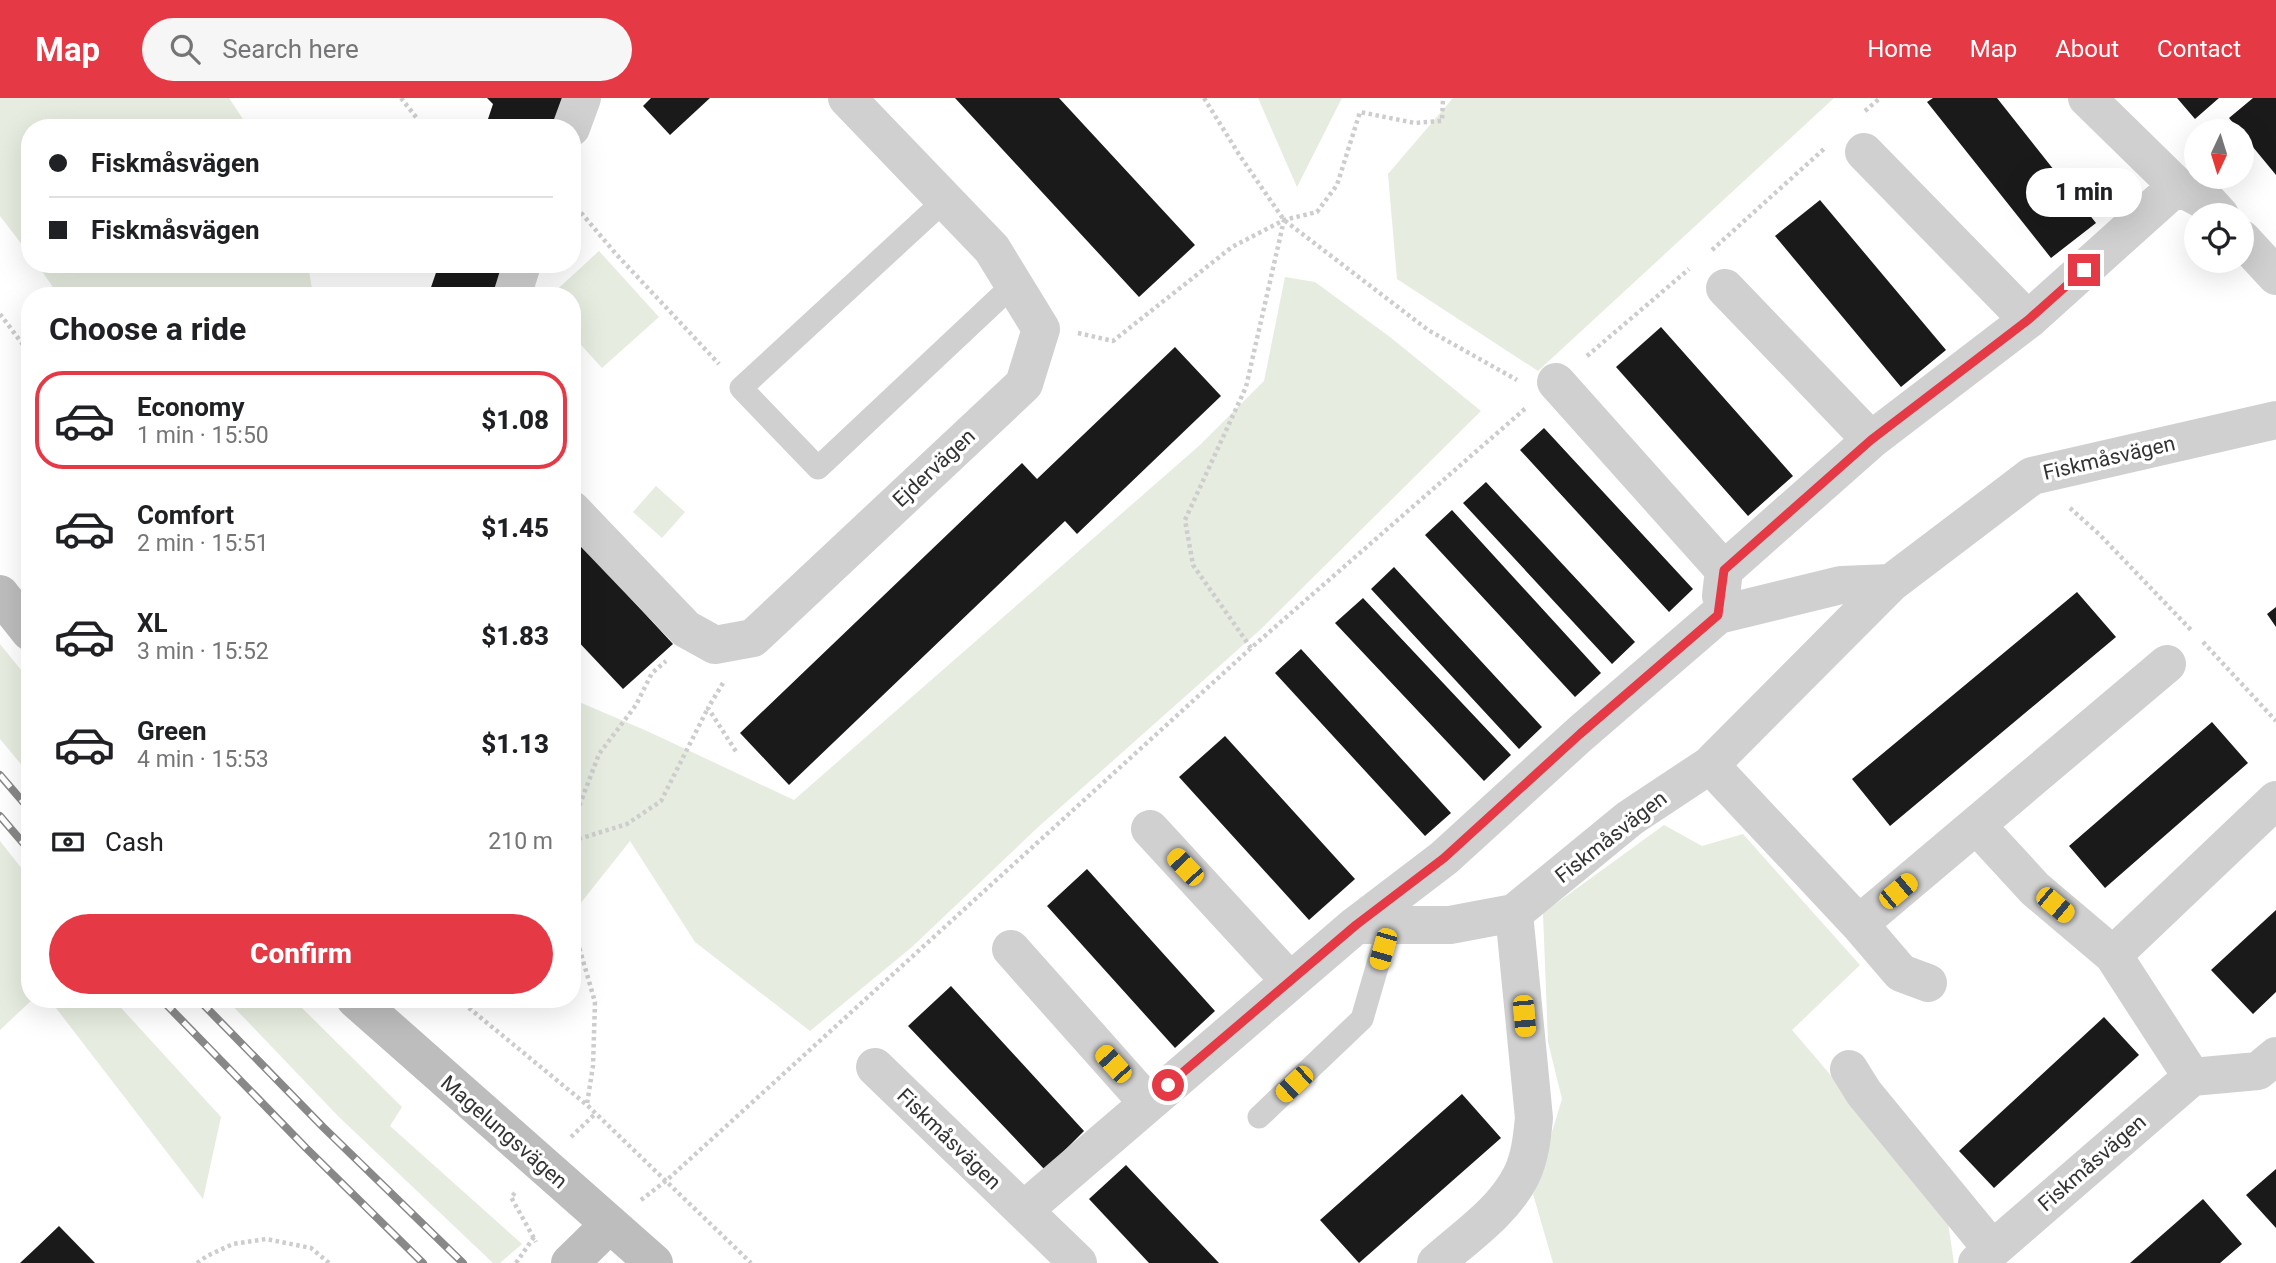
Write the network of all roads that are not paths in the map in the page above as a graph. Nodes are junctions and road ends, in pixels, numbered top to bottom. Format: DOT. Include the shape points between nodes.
graph roads {
  1 [pos="582,98"];
  2 [pos="847,98"];
  3 [pos="2087,98"];
  4 [pos="574,119"];
  5 [pos="1864,152"];
  6 [pos="2177,186"];
  7 [pos="945,200"];
  8 [pos="2209,203"];
  9 [pos="2254,252"];
  10 [pos="2276,276"];
  11 [pos="1014,284"];
  12 [pos="1725,288"];
  13 [pos="2028,320"];
  14 [pos="1549,388"];
  15 [pos="2276,420"];
  16 [pos="1871,440"];
  17 [pos="581,519"];
  18 [pos="1724,570"];
  19 [pos="1891,583"];
  20 [pos="0,593"];
  21 [pos="1718,615"];
  22 [pos="21,620"];
  23 [pos="2167,664"];
  24 [pos="1710,765"];
  25 [pos="2276,800"];
  26 [pos="1977,827"];
  27 [pos="1150,829"];
  28 [pos="1514,913"];
  29 [pos="1859,924"];
  30 [pos="1373,925"];
  31 [pos="1010,949"];
  32 [pos="2113,955"];
  33 [pos="1290,981"];
  34 [pos="1928,984"];
  35 [pos="365,1008"];
  36 [pos="2276,1056"];
  37 [pos="874,1068"];
  38 [pos="1849,1069"];
  39 [pos="2192,1077"];
  40 [pos="1147,1102"];
  41 [pos="1259,1117"];
  42 [pos="1024,1210"];
  43 [pos="610,1224"];
  44 [pos="1984,1256"];
  45 [pos="570,1263"];
  46 [pos="654,1263"];
  47 [pos="1078,1263"];
  48 [pos="1436,1263"];
  1 -- 4 [label="street"];
  2 -- 7 [label="street"];
  3 -- 6 [label="street"];
  5 -- 13 [label="street"];
  6 -- 8 [label="street"];
  6 -- 13 [label="street"];
  7 -- 11 [label="street" via="992,249"];
  7 -- 11 [label="lane" via="741,388 818,468"];
  9 -- 10 [label="street"];
  11 -- 17 [label="street, Ejdervägen" via="1041,329 1024,384 753,638 706,640 686,629"];
  12 -- 16 [label="street"];
  13 -- 16 [label="street"];
  14 -- 18 [label="street"];
  15 -- 19 [label="street, Fiskmåsvägen" via="2032,476"];
  16 -- 18 [label="street"];
  18 -- 21 [label="street"];
  19 -- 21 [label="street" via="1841,585"];
  19 -- 24 [label="street, Fiskmåsvägen"];
  20 -- 22 [label="main road"];
  21 -- 30 [label="street" via="1580,734"];
  23 -- 26 [label="street"];
  24 -- 28 [label="street, Fiskmåsvägen" via="1630,818"];
  24 -- 29 [label="street"];
  25 -- 32 [label="street"];
  26 -- 29 [label="street"];
  26 -- 32 [label="street" via="2035,888"];
  27 -- 33 [label="street"];
  28 -- 30 [label="street, Fiskmåsvägen" via="1450,925"];
  28 -- 48 [label="street" via="1534,1118 1532,1147 1521,1177 1501,1204"];
  29 -- 34 [label="street" via="1901,973"];
  30 -- 33 [label="street"];
  30 -- 41 [label="lane" via="1363,1019"];
  31 -- 40 [label="street"];
  32 -- 39 [label="street"];
  33 -- 40 [label="street"];
  35 -- 43 [label="main road, Magelungsvägen"];
  36 -- 39 [label="street" via="2258,1071"];
  37 -- 42 [label="street, Fiskmåsvägen"];
  38 -- 44 [label="street, Fiskmåsvägen"];
  39 -- 44 [label="street, Fiskmåsvägen"];
  40 -- 42 [label="street"];
  42 -- 47 [label="street, Fiskmåsvägen"];
  43 -- 45 [label="main road"];
  43 -- 46 [label="main road, Magelungsvägen"];
}
